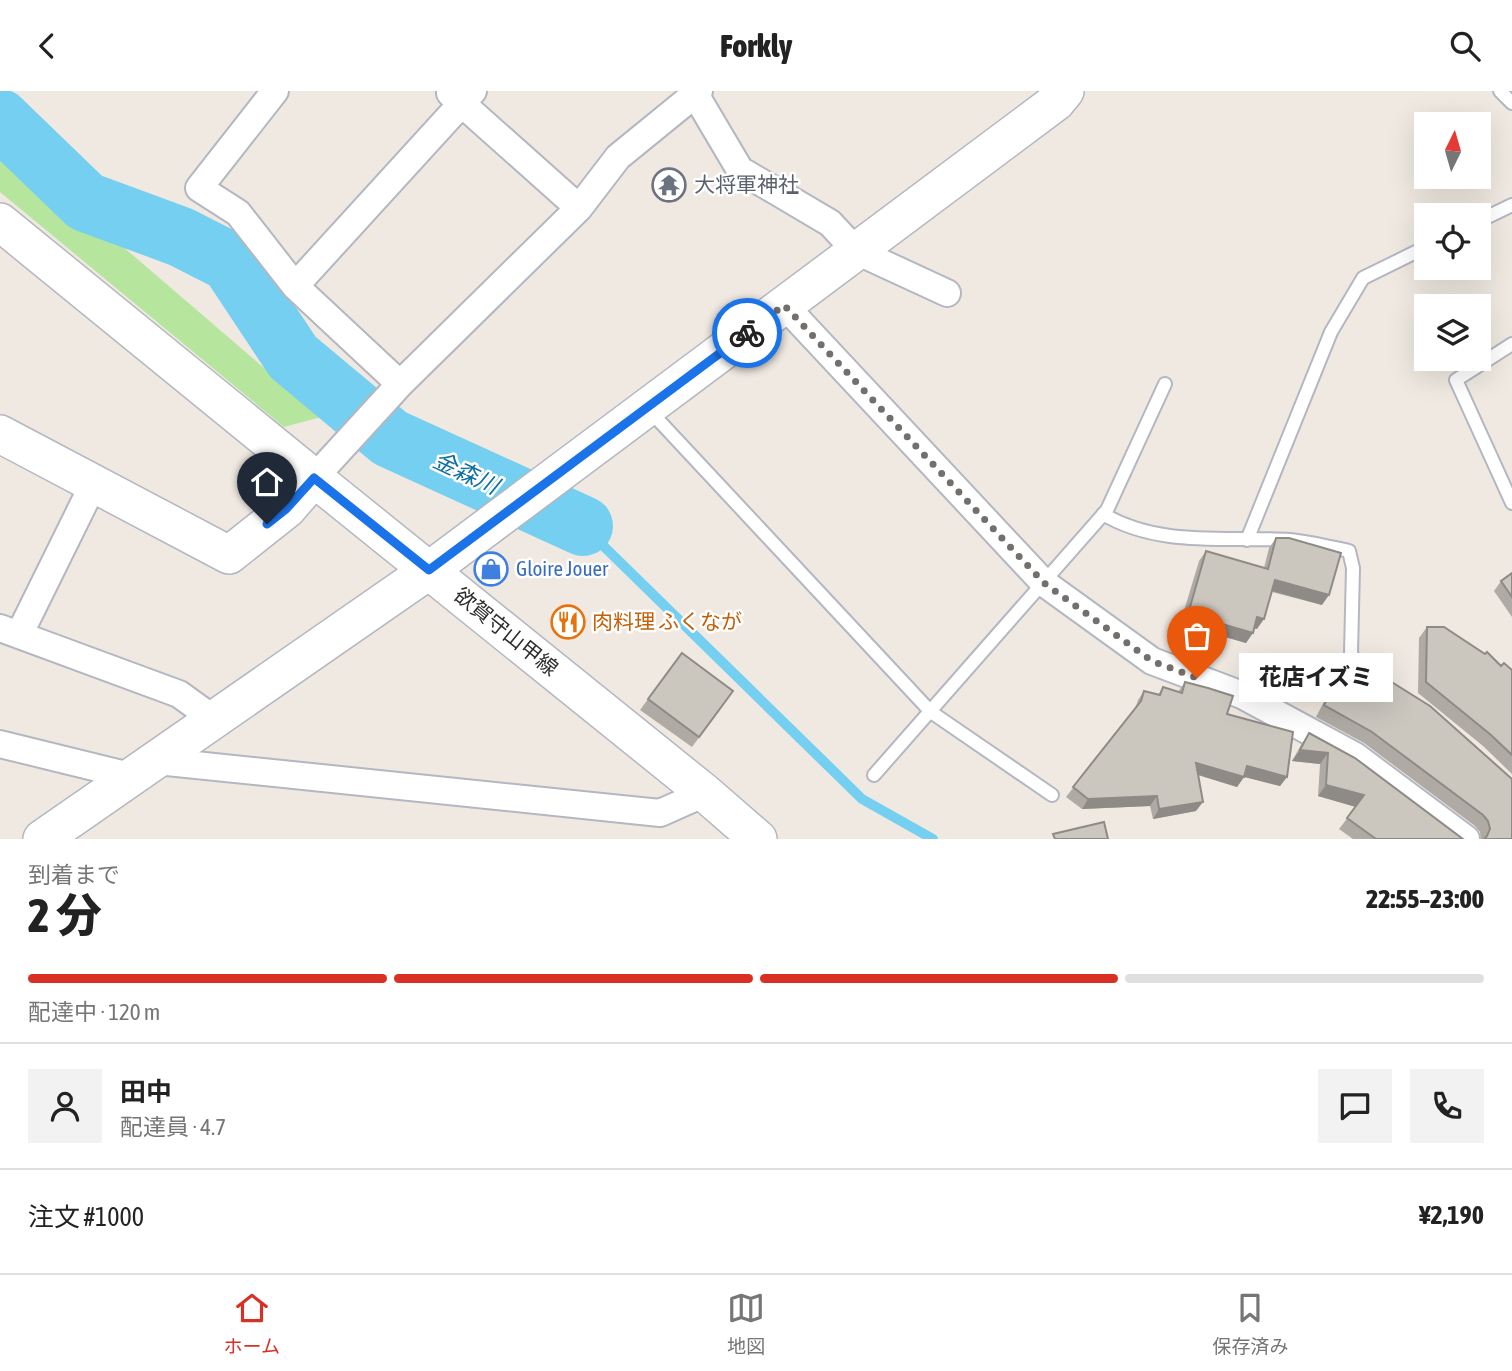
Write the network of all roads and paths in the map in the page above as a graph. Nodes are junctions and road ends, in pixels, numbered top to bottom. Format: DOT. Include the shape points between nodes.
graph roads {
  1 [pos="275,91"];
  2 [pos="1065,91"];
  3 [pos="1500,91"];
  4 [pos="697,92"];
  5 [pos="461,95"];
  6 [pos="1512,103"];
  7 [pos="1512,205"];
  8 [pos="579,208"];
  9 [pos="1491,216"];
  10 [pos="0,222"];
  11 [pos="856,251"];
  12 [pos="1414,253"];
  13 [pos="295,286"];
  14 [pos="947,293"];
  15 [pos="784,305"];
  16 [pos="1512,344"];
  17 [pos="400,384"];
  18 [pos="1165,384"];
  19 [pos="634,417"];
  20 [pos="0,434"];
  21 [pos="314,478"];
  22 [pos="94,483"];
  23 [pos="1512,503"];
  24 [pos="1103,514"];
  25 [pos="1247,540"];
  26 [pos="430,570"];
  27 [pos="1044,583"];
  28 [pos="9,631"];
  29 [pos="1369,673"];
  30 [pos="931,712"];
  31 [pos="215,720"];
  32 [pos="0,744"];
  33 [pos="146,769"];
  34 [pos="874,775"];
  35 [pos="705,793"];
  36 [pos="1052,795"];
  37 [pos="42,839"];
  38 [pos="758,839"];
  39 [pos="1466,839"];
  1 -- 13 [label="street" via="199,188 238,213"];
  2 -- 11 [label="street"];
  3 -- 6 [label="lane"];
  4 -- 8 [label="street" via="618,157"];
  4 -- 11 [label="street" via="740,170 830,223"];
  5 -- 8 [label="street"];
  5 -- 13 [label="street"];
  7 -- 9 [label="lane"];
  8 -- 17 [label="street"];
  10 -- 21 [label="street, 欲賀守山甲線"];
  11 -- 14 [label="street"];
  11 -- 15 [label="street"];
  12 -- 25 [label="lane" via="1363,278 1331,332"];
  13 -- 17 [label="street"];
  15 -- 19 [label="street"];
  15 -- 27 [label="street"];
  16 -- 23 [label="lane" via="1455,380"];
  17 -- 21 [label="street"];
  18 -- 24 [label="lane"];
  19 -- 26 [label="street"];
  19 -- 30 [label="lane"];
  20 -- 22 [label="street"];
  21 -- 22 [label="street" via="286,509 229,555"];
  21 -- 26 [label="street, 欲賀守山甲線"];
  22 -- 28 [label="street"];
  24 -- 25 [label="lane" via="1171,538"];
  24 -- 27 [label="lane"];
  25 -- 29 [label="lane" via="1290,540 1349,551 1353,568 1351,653 1357,666"];
  26 -- 31 [label="street"];
  26 -- 35 [label="street, 欲賀守山甲線"];
  27 -- 30 [label="lane"];
  27 -- 39 [label="street" via="1152,661 1242,695 1355,756"];
  28 -- 31 [label="street" via="179,694"];
  30 -- 34 [label="lane"];
  30 -- 36 [label="lane"];
  31 -- 33 [label="street"];
  32 -- 33 [label="street"];
  33 -- 35 [label="street" via="660,813"];
  33 -- 37 [label="street"];
  35 -- 38 [label="street, 欲賀守山甲線"];
}
